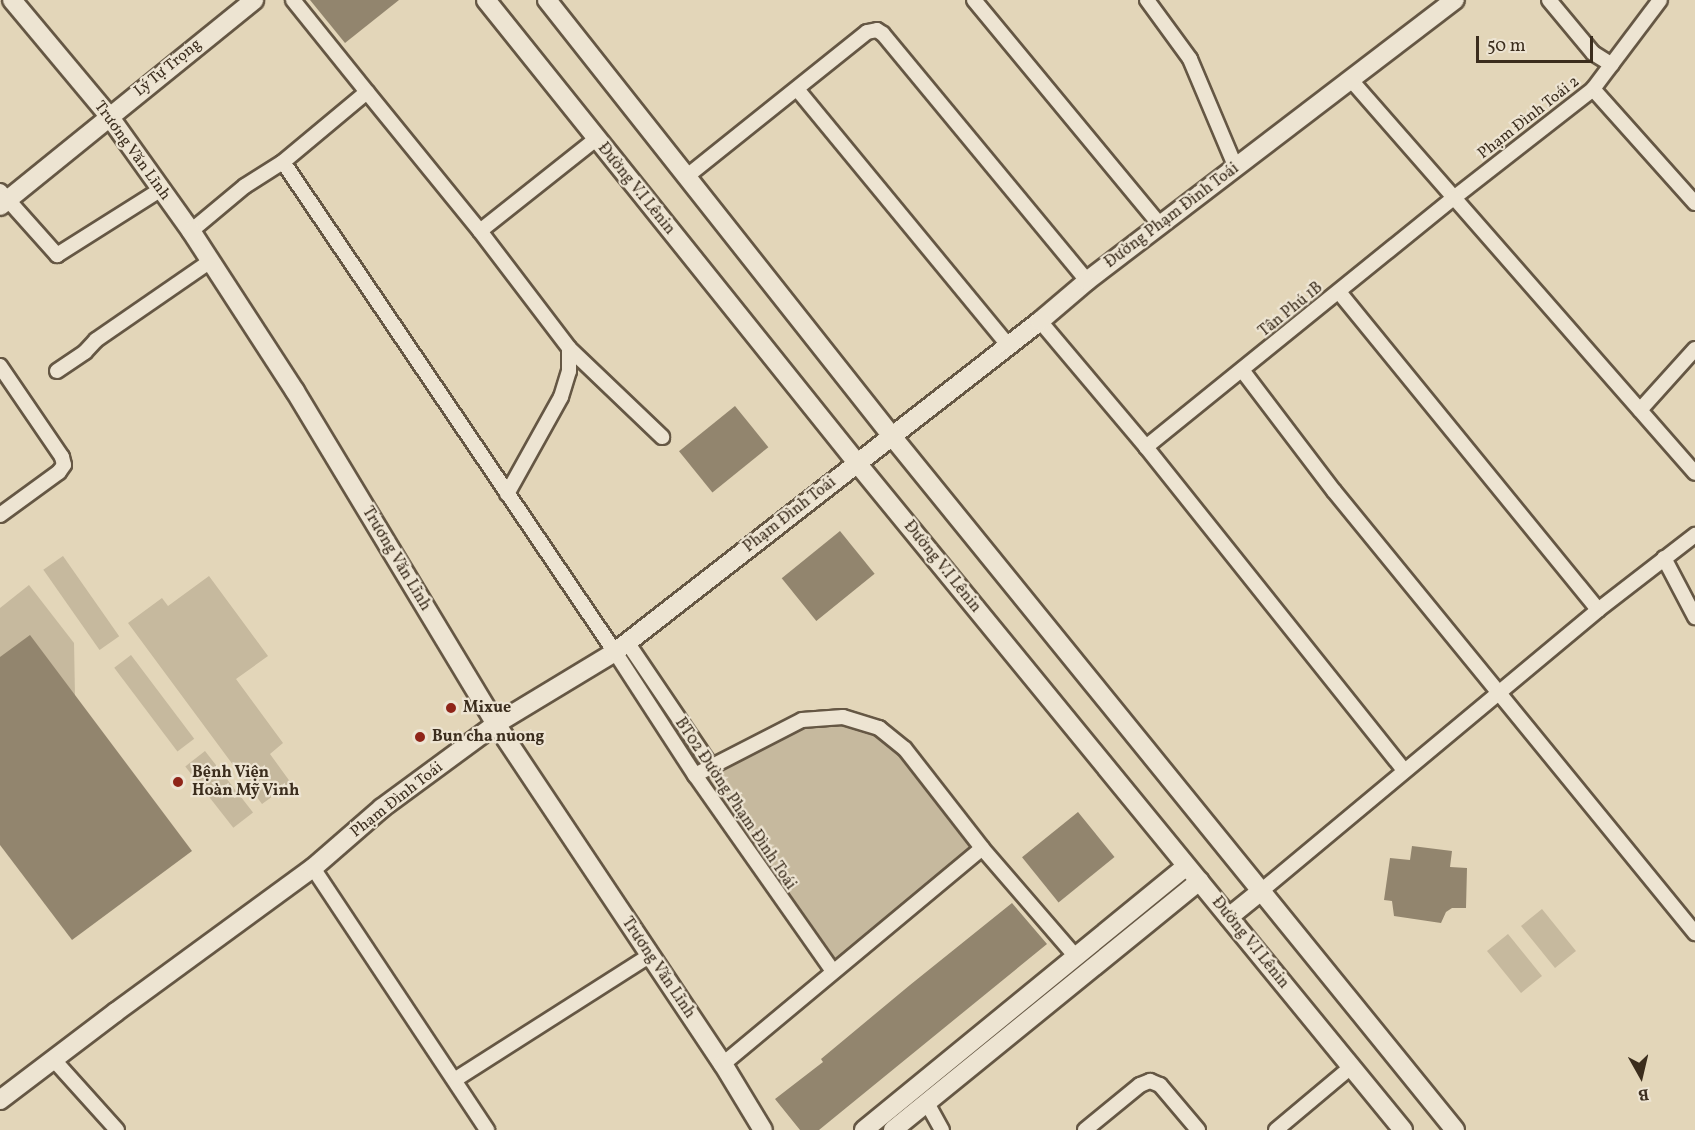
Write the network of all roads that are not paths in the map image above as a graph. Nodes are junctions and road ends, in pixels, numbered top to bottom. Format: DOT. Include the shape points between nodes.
graph roads {
  1 [pos="12,0"];
  2 [pos="254,0"];
  3 [pos="293,0"];
  4 [pos="486,0"];
  5 [pos="547,0"];
  6 [pos="974,0"];
  7 [pos="1147,0"];
  8 [pos="1455,0"];
  9 [pos="1548,0"];
  10 [pos="1660,0"];
  11 [pos="1612,65"];
  12 [pos="1351,80"];
  13 [pos="797,89"];
  14 [pos="1593,89"];
  15 [pos="367,92"];
  16 [pos="109,116"];
  17 [pos="596,139"];
  18 [pos="282,162"];
  19 [pos="1236,168"];
  20 [pos="686,177"];
  21 [pos="160,190"];
  22 [pos="1455,197"];
  23 [pos="3,199"];
  24 [pos="1695,203"];
  25 [pos="1160,225"];
  26 [pos="191,231"];
  27 [pos="480,231"];
  28 [pos="209,262"];
  29 [pos="1087,281"];
  30 [pos="1339,292"];
  31 [pos="1040,321"];
  32 [pos="1008,345"];
  33 [pos="569,348"];
  34 [pos="1695,349"];
  35 [pos="0,366"];
  36 [pos="1242,370"];
  37 [pos="57,371"];
  38 [pos="1640,410"];
  39 [pos="891,435"];
  40 [pos="662,437"];
  41 [pos="1146,447"];
  42 [pos="857,463"];
  43 [pos="1695,473"];
  44 [pos="507,494"];
  45 [pos="0,514"];
  46 [pos="1695,535"];
  47 [pos="1664,558"];
  48 [pos="1598,610"];
  49 [pos="1695,616"];
  50 [pos="621,647"];
  51 [pos="1500,693"];
  52 [pos="496,724"];
  53 [pos="711,766"];
  54 [pos="1404,770"];
  55 [pos="695,775"];
  56 [pos="982,848"];
  57 [pos="1186,866"];
  58 [pos="313,868"];
  59 [pos="1199,881"];
  60 [pos="1262,891"];
  61 [pos="1229,917"];
  62 [pos="1695,933"];
  63 [pos="649,956"];
  64 [pos="1076,957"];
  65 [pos="833,971"];
  66 [pos="54,1060"];
  67 [pos="723,1064"];
  68 [pos="1351,1067"];
  69 [pos="456,1079"];
  70 [pos="0,1100"];
  71 [pos="927,1103"];
  72 [pos="117,1130"];
  73 [pos="487,1130"];
  74 [pos="763,1130"];
  75 [pos="864,1130"];
  76 [pos="893,1130"];
  77 [pos="942,1130"];
  78 [pos="1085,1130"];
  79 [pos="1198,1130"];
  80 [pos="1276,1130"];
  81 [pos="1403,1130"];
  82 [pos="1455,1130"];
  1 -- 16 [label="street, Trương Văn Lĩnh"];
  2 -- 16 [label="street, Lý Tự Trọng"];
  3 -- 15 [label="street"];
  4 -- 17 [label="street, Đường V.I Lênin"];
  5 -- 20 [label="street"];
  6 -- 25 [label="street"];
  7 -- 19 [label="street" via="1190,59"];
  8 -- 12 [label="street, Đường Phạm Đình Toái"];
  9 -- 11 [label="street" via="1593,53"];
  10 -- 11 [label="street, Phạm Đình Toái 2"];
  11 -- 14 [label="street, Phạm Đình Toái 2"];
  12 -- 19 [label="street, Đường Phạm Đình Toái"];
  12 -- 22 [label="street"];
  13 -- 20 [label="street"];
  13 -- 29 [label="street" via="867,32 880,32"];
  13 -- 32 [label="street"];
  14 -- 22 [label="street, Phạm Đình Toái 2"];
  14 -- 24 [label="street"];
  15 -- 18 [label="street"];
  15 -- 27 [label="street"];
  16 -- 21 [label="street, Trương Văn Lĩnh"];
  16 -- 23 [label="street, Lý Tự Trọng"];
  17 -- 27 [label="street"];
  17 -- 42 [label="street, Đường V.I Lênin"];
  18 -- 26 [label="street" via="245,186"];
  18 -- 44 [label="street"];
  19 -- 25 [label="street, Đường Phạm Đình Toái"];
  20 -- 39 [label="street"];
  21 -- 23 [label="street" via="57,255"];
  21 -- 26 [label="street, Trương Văn Lĩnh"];
  22 -- 30 [label="street, Tân Phú 1B"];
  22 -- 38 [label="street"];
  25 -- 29 [label="street, Đường Phạm Đình Toái"];
  26 -- 28 [label="street, Trương Văn Lĩnh"];
  27 -- 33 [label="street"];
  28 -- 37 [label="street"];
  28 -- 52 [label="street, Trương Văn Lĩnh" via="295,391"];
  29 -- 31 [label="street, Đường Phạm Đình Toái"];
  30 -- 36 [label="street, Tân Phú 1B"];
  30 -- 48 [label="street"];
  31 -- 32 [label="street, Đường Phạm Đình Toái"];
  31 -- 41 [label="street"];
  32 -- 39 [label="street, Đường Phạm Đình Toái"];
  33 -- 40 [label="street"];
  33 -- 44 [label="street" via="564,391"];
  34 -- 38 [label="street"];
  35 -- 45 [label="street" via="64,465"];
  36 -- 41 [label="street, Tân Phú 1B"];
  36 -- 51 [label="street" via="1327,482"];
  38 -- 43 [label="street"];
  39 -- 42 [label="street, Phạm Đình Toái"];
  39 -- 60 [label="street"];
  41 -- 54 [label="street"];
  42 -- 50 [label="street, Phạm Đình Toái"];
  42 -- 57 [label="street, Đường V.I Lênin"];
  44 -- 50 [label="street"];
  46 -- 47 [label="street"];
  47 -- 48 [label="street"];
  47 -- 49 [label="street"];
  48 -- 51 [label="street"];
  50 -- 52 [label="street, Phạm Đình Toái"];
  50 -- 53 [label="street, BT02 Đường Phạm Đình Toái"];
  50 -- 55 [label="street, BT02 Đường Phạm Đình Toái"];
  51 -- 54 [label="street"];
  51 -- 62 [label="street"];
  52 -- 58 [label="street, Phạm Đình Toái" via="382,808"];
  52 -- 63 [label="street, Trương Văn Lĩnh"];
  53 -- 55 [label="street"];
  53 -- 56 [label="street" via="802,720 828,716 856,719 897,741"];
  54 -- 60 [label="street"];
  55 -- 65 [label="street, BT02 Đường Phạm Đình Toái"];
  56 -- 64 [label="street"];
  56 -- 65 [label="street"];
  57 -- 59 [label="street, Đường V.I Lênin"];
  57 -- 64 [label="street"];
  58 -- 66 [label="street, Phạm Đình Toái"];
  58 -- 69 [label="street" via="379,971"];
  59 -- 61 [label="street, Đường V.I Lênin"];
  59 -- 71 [label="street"];
  60 -- 61 [label="street"];
  60 -- 82 [label="street"];
  61 -- 68 [label="street, Đường V.I Lênin"];
  63 -- 67 [label="street, Trương Văn Lĩnh"];
  63 -- 69 [label="street"];
  64 -- 75 [label="street"];
  65 -- 67 [label="street"];
  66 -- 70 [label="street, Phạm Đình Toái"];
  66 -- 72 [label="street"];
  67 -- 74 [label="street, Trương Văn Lĩnh"];
  68 -- 80 [label="street"];
  68 -- 81 [label="street, Đường V.I Lênin"];
  69 -- 73 [label="street"];
  71 -- 76 [label="street"];
  71 -- 77 [label="street"];
  78 -- 79 [label="street" via="1150,1081 1160,1085"];
}
